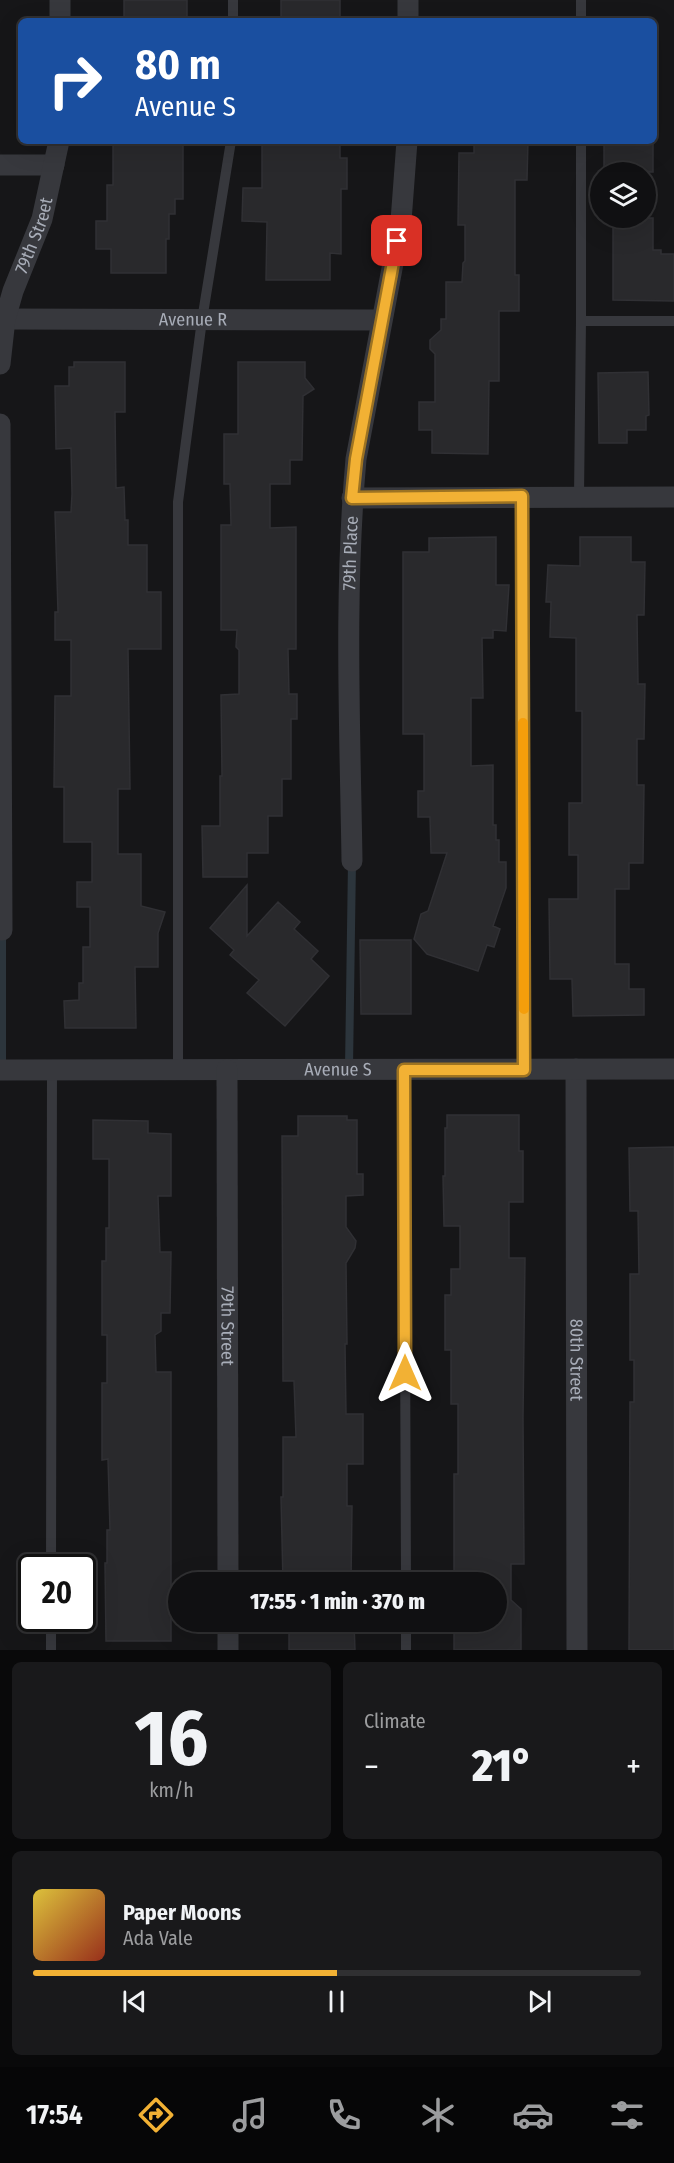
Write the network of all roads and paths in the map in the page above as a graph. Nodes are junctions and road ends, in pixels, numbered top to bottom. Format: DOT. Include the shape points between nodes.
graph roads {
  1 [pos="60,0"];
  2 [pos="233,0"];
  3 [pos="408,0"];
  4 [pos="581,0"];
  5 [pos="60,18"];
  6 [pos="233,18"];
  7 [pos="408,18"];
  8 [pos="581,18"];
  9 [pos="58,144"];
  10 [pos="231,144"];
  11 [pos="407,144"];
  12 [pos="581,144"];
  13 [pos="0,165"];
  14 [pos="54,165"];
  15 [pos="5,319"];
  16 [pos="202,320"];
  17 [pos="381,320"];
  18 [pos="581,321"];
  19 [pos="674,321"];
  20 [pos="0,364"];
  21 [pos="0,424"];
  22 [pos="522,496"];
  23 [pos="579,496"];
  24 [pos="674,497"];
  25 [pos="352,498"];
  26 [pos="352,861"];
  27 [pos="2,930"];
  28 [pos="576,1069"];
  29 [pos="674,1069"];
  30 [pos="0,1070"];
  31 [pos="52,1070"];
  32 [pos="178,1070"];
  33 [pos="227,1070"];
  34 [pos="404,1070"];
  35 [pos="524,1070"];
  36 [pos="51,1554"];
  37 [pos="228,1572"];
  38 [pos="406,1572"];
  39 [pos="51,1632"];
  40 [pos="228,1632"];
  41 [pos="406,1632"];
  42 [pos="51,1650"];
  43 [pos="228,1650"];
  44 [pos="406,1650"];
  45 [pos="577,1650"];
  1 -- 5 [label="street"];
  2 -- 6 [label="lane"];
  3 -- 7 [label="street"];
  4 -- 8 [label="lane"];
  9 -- 14 [label="street, 79th Street"];
  10 -- 16 [label="lane"];
  11 -- 17 [label="street, 79th Place" via="401,221"];
  12 -- 18 [label="lane"];
  13 -- 14 [label="street"];
  14 -- 15 [label="street, 79th Street" via="42,219"];
  15 -- 16 [label="street, Avenue R"];
  15 -- 20 [label="street, 79th Street"];
  16 -- 17 [label="street, Avenue R"];
  16 -- 32 [label="lane" via="177,502"];
  17 -- 25 [label="street, 79th Place"];
  18 -- 19 [label="lane"];
  18 -- 23 [label="lane"];
  21 -- 27 [label="street"];
  22 -- 23 [label="street"];
  22 -- 25 [label="street"];
  22 -- 35 [label="lane"];
  23 -- 24 [label="street"];
  25 -- 26 [label="street, 79th Place" via="348,567"];
  28 -- 29 [label="street, Avenue S"];
  28 -- 35 [label="street, Avenue S"];
  28 -- 45 [label="street, 80th Street"];
  30 -- 31 [label="street, Avenue S"];
  31 -- 32 [label="street, Avenue S"];
  31 -- 36 [label="lane"];
  32 -- 33 [label="street, Avenue S"];
  33 -- 34 [label="street, Avenue S"];
  33 -- 37 [label="street, 79th Street"];
  34 -- 35 [label="street, Avenue S"];
  34 -- 38 [label="lane"];
  39 -- 42 [label="lane"];
  40 -- 43 [label="street"];
  41 -- 44 [label="lane"];
}
